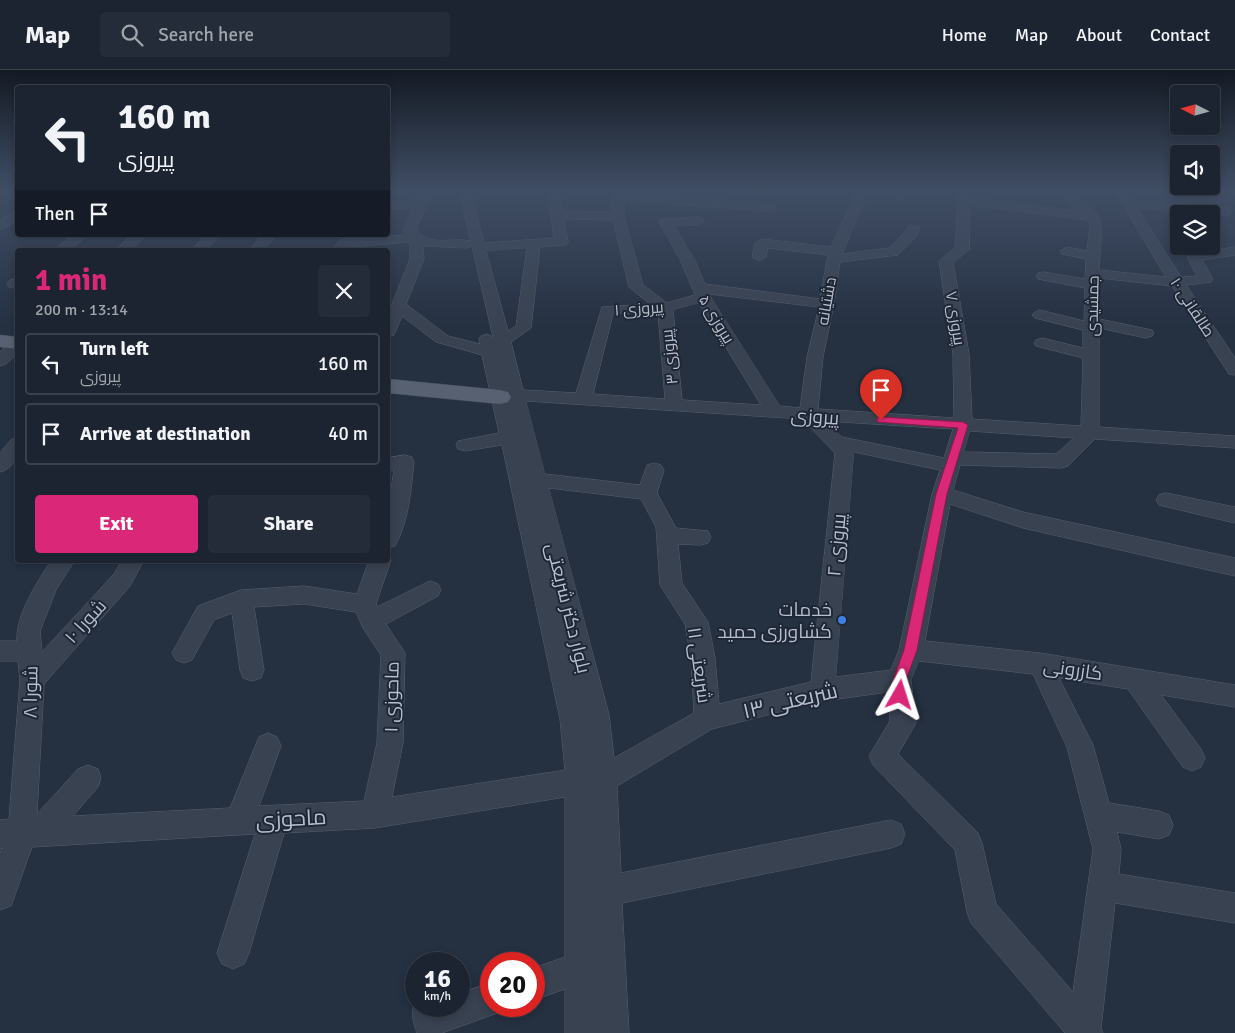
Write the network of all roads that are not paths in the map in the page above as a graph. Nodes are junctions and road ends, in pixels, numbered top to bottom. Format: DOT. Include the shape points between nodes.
graph roads {
  1 [pos="78,237"];
  2 [pos="138,237"];
  3 [pos="211,237"];
  4 [pos="267,237"];
  5 [pos="469,237"];
  6 [pos="471,237"];
  7 [pos="560,237"];
  8 [pos="623,237"];
  9 [pos="674,237"];
  10 [pos="842,237"];
  11 [pos="908,237"];
  12 [pos="962,237"];
  13 [pos="1095,237"];
  14 [pos="1150,237"];
  15 [pos="416,238"];
  16 [pos="61,244"];
  17 [pos="534,244"];
  18 [pos="472,246"];
  19 [pos="125,248"];
  20 [pos="201,248"];
  21 [pos="258,248"];
  22 [pos="341,248"];
  23 [pos="1067,251"];
  24 [pos="1235,251"];
  25 [pos="834,255"];
  26 [pos="1093,256"];
  27 [pos="759,257"];
  28 [pos="1043,276"];
  29 [pos="1092,279"];
  30 [pos="1181,282"];
  31 [pos="701,293"];
  32 [pos="1050,303"];
  33 [pos="827,304"];
  34 [pos="393,307"];
  35 [pos="665,308"];
  36 [pos="390,322"];
  37 [pos="1044,326"];
  38 [pos="1146,333"];
  39 [pos="1091,336"];
  40 [pos="496,346"];
  41 [pos="1235,354"];
  42 [pos="1235,370"];
  43 [pos="390,380"];
  44 [pos="390,386"];
  45 [pos="505,394"];
  46 [pos="583,400"];
  47 [pos="674,406"];
  48 [pos="775,413"];
  49 [pos="808,415"];
  50 [pos="963,425"];
  51 [pos="1090,433"];
  52 [pos="509,437"];
  53 [pos="836,442"];
  54 [pos="1235,442"];
  55 [pos="465,445"];
  56 [pos="15,448"];
  57 [pos="952,462"];
  58 [pos="396,463"];
  59 [pos="0,465"];
  60 [pos="654,470"];
  61 [pos="537,480"];
  62 [pos="647,493"];
  63 [pos="942,494"];
  64 [pos="1166,500"];
  65 [pos="1235,515"];
  66 [pos="390,530"];
  67 [pos="667,535"];
  68 [pos="701,536"];
  69 [pos="62,563"];
  70 [pos="131,563"];
  71 [pos="379,563"];
  72 [pos="1235,567"];
  73 [pos="430,590"];
  74 [pos="241,599"];
  75 [pos="368,613"];
  76 [pos="911,650"];
  77 [pos="0,651"];
  78 [pos="30,651"];
  79 [pos="184,653"];
  80 [pos="1040,664"];
  81 [pos="252,670"];
  82 [pos="1134,678"];
  83 [pos="32,680"];
  84 [pos="887,682"];
  85 [pos="823,690"];
  86 [pos="1235,696"];
  87 [pos="707,719"];
  88 [pos="268,746"];
  89 [pos="1192,758"];
  90 [pos="88,778"];
  91 [pos="591,780"];
  92 [pos="375,814"];
  93 [pos="1098,816"];
  94 [pos="274,819"];
  95 [pos="239,821"];
  96 [pos="1159,825"];
  97 [pos="21,833"];
  98 [pos="891,834"];
  99 [pos="1102,886"];
  100 [pos="607,890"];
  101 [pos="0,895"];
  102 [pos="1235,908"];
  103 [pos="233,953"];
  104 [pos="581,967"];
  105 [pos="545,980"];
  106 [pos="429,1017"];
  107 [pos="441,1017"];
  108 [pos="1085,1032"];
  109 [pos="582,1033"];
  110 [pos="612,1033"];
  1 -- 16 [label="street"];
  2 -- 19 [label="street"];
  3 -- 20 [label="street"];
  4 -- 21 [label="street"];
  5 -- 18 [label="street, بلوار دکتر شریعتی"];
  6 -- 18 [label="street, بلوار دکتر شریعتی"];
  7 -- 17 [label="street" via="561,242"];
  8 -- 35 [label="street" via="636,287"];
  9 -- 31 [label="street, پیروزی ۵"];
  10 -- 25 [label="street, دشتیانه"];
  11 -- 25 [label="street" via="893,252"];
  12 -- 50 [label="street, پیروزی ۷" via="962,250 946,261 961,354"];
  13 -- 26 [label="street, جمشیدی"];
  14 -- 30 [label="street, طالقانی ۱۰"];
  15 -- 18 [label="street" via="429,244"];
  15 -- 22 [label="street" via="345,243"];
  15 -- 34 [label="street" via="417,259"];
  17 -- 18 [label="street"];
  17 -- 40 [label="street" via="523,328"];
  18 -- 40 [label="street, بلوار دکتر شریعتی"];
  23 -- 26 [label="street"];
  24 -- 30 [label="street" via="1194,257 1206,279"];
  25 -- 27 [label="street" via="762,243"];
  25 -- 33 [label="street, دشتیانه"];
  26 -- 29 [label="street, جمشیدی"];
  28 -- 29 [label="street"];
  29 -- 30 [label="street"];
  29 -- 39 [label="street, جمشیدی"];
  30 -- 41 [label="street"];
  30 -- 42 [label="street, طالقانی ۱۰"];
  31 -- 33 [label="street"];
  31 -- 35 [label="street, پیروزی ۱"];
  31 -- 48 [label="street, پیروزی ۵"];
  32 -- 37 [label="street"];
  33 -- 49 [label="street, دشتیانه" via="815,356"];
  34 -- 36 [label="street"];
  34 -- 40 [label="street" via="442,339"];
  35 -- 46 [label="street, پیروزی ۱" via="607,310"];
  35 -- 47 [label="street, پیروزی ۳"];
  37 -- 39 [label="street"];
  37 -- 39 [label="street"];
  38 -- 39 [label="street"];
  39 -- 51 [label="street, جمشیدی"];
  40 -- 45 [label="street, بلوار دکتر شریعتی"];
  43 -- 45 [label="main road"];
  44 -- 45 [label="main road"];
  45 -- 46 [label="street, پیروزی"];
  45 -- 52 [label="street, بلوار دکتر شریعتی"];
  45 -- 61 [label="street, بلوار دکتر شریعتی"];
  46 -- 47 [label="street, پیروزی"];
  47 -- 48 [label="street, پیروزی"];
  48 -- 49 [label="street, پیروزی"];
  49 -- 50 [label="street, پیروزی"];
  49 -- 53 [label="street, پیروزی ۲"];
  50 -- 51 [label="street, پیروزی"];
  50 -- 57 [label="street"];
  51 -- 54 [label="street, پیروزی"];
  51 -- 57 [label="street" via="1061,461"];
  52 -- 55 [label="street"];
  52 -- 91 [label="street, بلوار دکتر شریعتی" via="573,719"];
  53 -- 57 [label="street"];
  53 -- 85 [label="street, پیروزی ۲" via="845,451"];
  56 -- 59 [label="street"];
  57 -- 63 [label="street"];
  58 -- 66 [label="street" via="399,505"];
  60 -- 62 [label="street"];
  61 -- 62 [label="street"];
  61 -- 91 [label="street, بلوار دکتر شریعتی" via="596,715"];
  62 -- 67 [label="street, شریعتی ۱۱" via="666,527"];
  63 -- 72 [label="street" via="1023,520"];
  63 -- 76 [label="street"];
  64 -- 65 [label="street"];
  67 -- 68 [label="street"];
  67 -- 87 [label="street, شریعتی ۱۱" via="671,585 696,622 703,658"];
  69 -- 78 [label="street, شورا ۸" via="46,586 28,631"];
  70 -- 83 [label="street, شورا ۱۰" via="122,580"];
  71 -- 75 [label="street"];
  73 -- 75 [label="street"];
  74 -- 75 [label="street" via="304,595"];
  74 -- 79 [label="street" via="206,613"];
  74 -- 81 [label="street"];
  75 -- 92 [label="street, ماحوزی ۱" via="393,653 390,743"];
  76 -- 80 [label="street, کازرونی"];
  76 -- 84 [label="street"];
  77 -- 78 [label="street"];
  78 -- 83 [label="street, شورا ۸"];
  80 -- 82 [label="street, کازرونی"];
  80 -- 93 [label="street" via="1080,745"];
  82 -- 86 [label="street, کازرونی"];
  82 -- 89 [label="street"];
  83 -- 97 [label="street, شورا ۸"];
  84 -- 85 [label="street, شریعتی ۱۳"];
  84 -- 108 [label="street" via="903,723 882,756 968,843 982,912"];
  85 -- 87 [label="street, شریعتی ۱۳"];
  87 -- 91 [label="street, شریعتی ۱۳"];
  88 -- 95 [label="street"];
  90 -- 97 [label="street"];
  91 -- 92 [label="street, ماحوزی"];
  91 -- 100 [label="street, بلوار دکتر شریعتی"];
  91 -- 104 [label="street, بلوار دکتر شریعتی"];
  92 -- 94 [label="street, ماحوزی"];
  93 -- 96 [label="street"];
  93 -- 99 [label="street" via="1107,849"];
  94 -- 95 [label="street, ماحوزی"];
  94 -- 103 [label="street"];
  95 -- 97 [label="street, ماحوزی"];
  97 -- 101 [label="street"];
  98 -- 100 [label="street"];
  99 -- 102 [label="street"];
  99 -- 108 [label="street"];
  100 -- 110 [label="street, بلوار دکتر شریعتی"];
  104 -- 105 [label="street"];
  104 -- 109 [label="street, بلوار دکتر شریعتی"];
  106 -- 107 [label="street" via="430,1021"];
}
